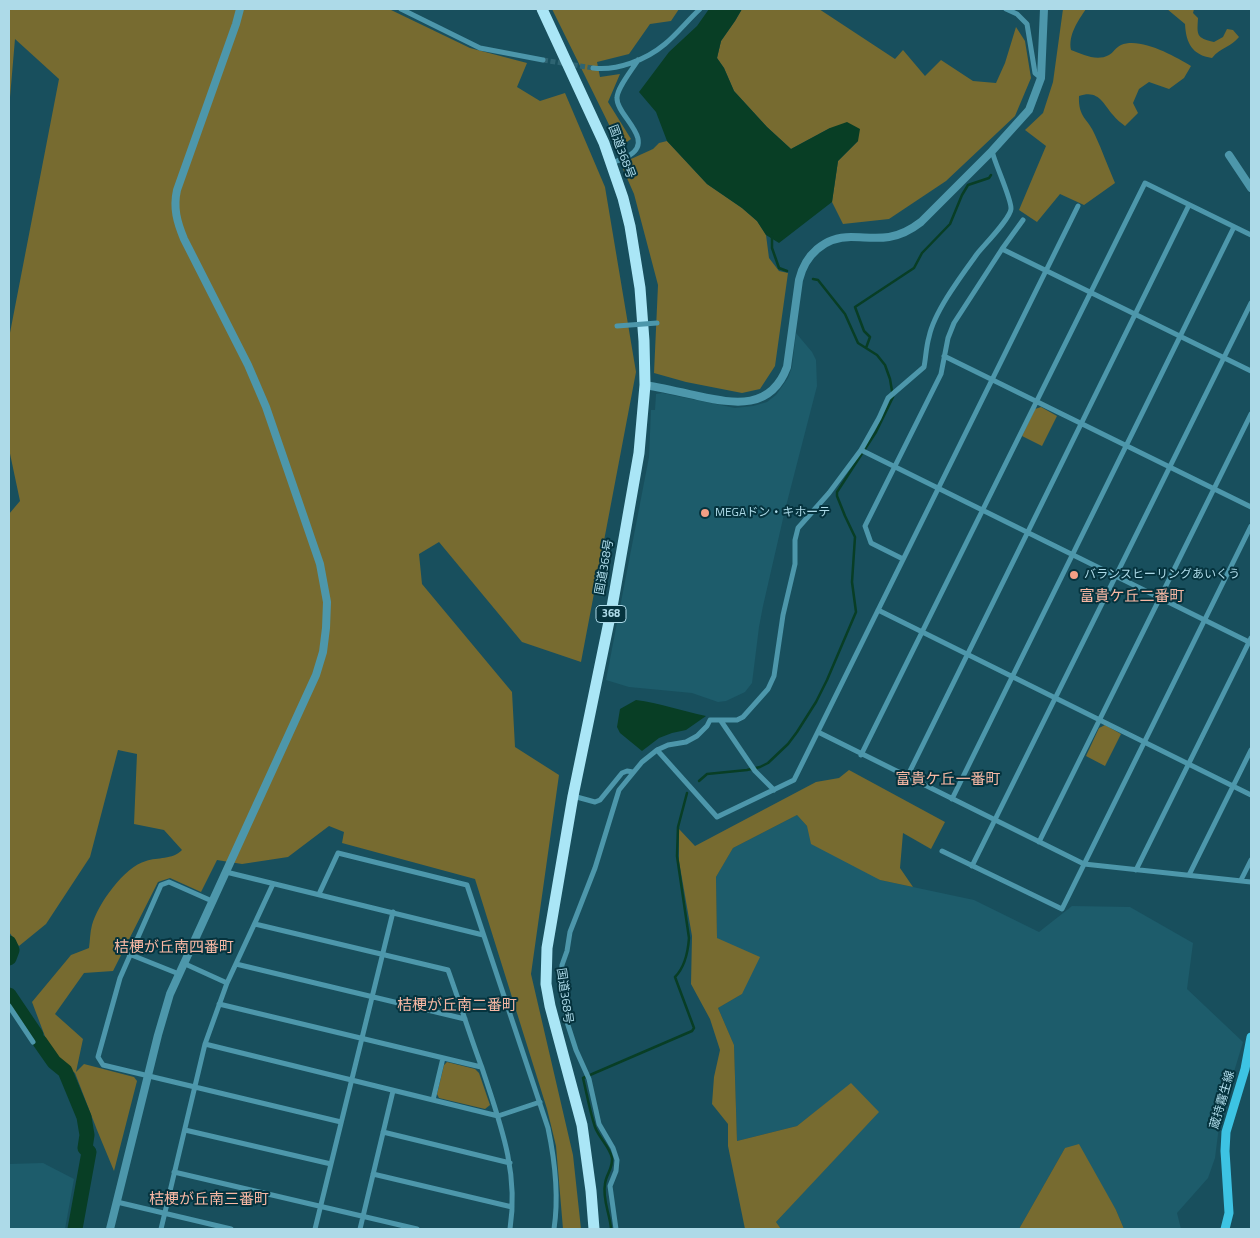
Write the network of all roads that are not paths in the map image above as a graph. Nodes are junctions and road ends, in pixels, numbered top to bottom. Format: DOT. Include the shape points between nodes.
graph roads {
  1 [pos="240,9"];
  2 [pos="401,9"];
  3 [pos="542,9"];
  4 [pos="700,9"];
  5 [pos="1006,9"];
  6 [pos="1044,9"];
  7 [pos="543,60"];
  8 [pos="638,60"];
  9 [pos="593,68"];
  10 [pos="1041,78"];
  11 [pos="992,151"];
  12 [pos="1229,155"];
  13 [pos="612,162"];
  14 [pos="1251,188"];
  15 [pos="1189,205"];
  16 [pos="1078,206"];
  17 [pos="1022,220"];
  18 [pos="1234,226"];
  19 [pos="1251,235"];
  20 [pos="1002,249"];
  21 [pos="1046,270"];
  22 [pos="1090,292"];
  23 [pos="1251,303"];
  24 [pos="1135,314"];
  25 [pos="656,324"];
  26 [pos="617,326"];
  27 [pos="1180,336"];
  28 [pos="944,356"];
  29 [pos="1224,358"];
  30 [pos="1251,372"];
  31 [pos="992,380"];
  32 [pos="645,385"];
  33 [pos="1036,401"];
  34 [pos="1251,414"];
  35 [pos="1081,424"];
  36 [pos="1126,445"];
  37 [pos="861,450"];
  38 [pos="894,467"];
  39 [pos="1170,468"];
  40 [pos="939,489"];
  41 [pos="1214,489"];
  42 [pos="1251,507"];
  43 [pos="982,510"];
  44 [pos="1251,526"];
  45 [pos="1027,532"];
  46 [pos="1072,554"];
  47 [pos="903,560"];
  48 [pos="1116,576"];
  49 [pos="1160,598"];
  50 [pos="878,610"];
  51 [pos="1205,620"];
  52 [pos="922,633"];
  53 [pos="1251,641"];
  54 [pos="967,654"];
  55 [pos="1012,676"];
  56 [pos="1056,698"];
  57 [pos="1100,720"];
  58 [pos="721,721"];
  59 [pos="818,732"];
  60 [pos="1145,742"];
  61 [pos="657,750"];
  62 [pos="1251,750"];
  63 [pos="861,755"];
  64 [pos="1189,764"];
  65 [pos="633,772"];
  66 [pos="907,777"];
  67 [pos="1233,786"];
  68 [pos="774,790"];
  69 [pos="1251,794"];
  70 [pos="573,796"];
  71 [pos="952,799"];
  72 [pos="994,820"];
  73 [pos="1039,842"];
  74 [pos="942,851"];
  75 [pos="1251,860"];
  76 [pos="1084,864"];
  77 [pos="972,866"];
  78 [pos="1136,870"];
  79 [pos="226,872"];
  80 [pos="1189,876"];
  81 [pos="1241,880"];
  82 [pos="1251,882"];
  83 [pos="273,884"];
  84 [pos="319,894"];
  85 [pos="212,901"];
  86 [pos="393,912"];
  87 [pos="255,924"];
  88 [pos="483,935"];
  89 [pos="129,954"];
  90 [pos="382,954"];
  91 [pos="183,963"];
  92 [pos="236,964"];
  93 [pos="179,974"];
  94 [pos="227,983"];
  95 [pos="372,996"];
  96 [pos="218,1004"];
  97 [pos="9,1006"];
  98 [pos="465,1019"];
  99 [pos="1251,1037"];
  100 [pos="361,1039"];
  101 [pos="33,1042"];
  102 [pos="205,1044"];
  103 [pos="443,1058"];
  104 [pos="481,1067"];
  105 [pos="149,1076"];
  106 [pos="352,1080"];
  107 [pos="195,1086"];
  108 [pos="393,1090"];
  109 [pos="433,1100"];
  110 [pos="540,1102"];
  111 [pos="498,1116"];
  112 [pos="341,1122"];
  113 [pos="185,1130"];
  114 [pos="383,1132"];
  115 [pos="510,1163"];
  116 [pos="331,1164"];
  117 [pos="174,1172"];
  118 [pos="373,1174"];
  119 [pos="117,1202"];
  120 [pos="320,1206"];
  121 [pos="512,1207"];
  122 [pos="164,1214"];
  123 [pos="363,1216"];
  124 [pos="110,1229"];
  125 [pos="161,1229"];
  126 [pos="232,1229"];
  127 [pos="315,1229"];
  128 [pos="360,1229"];
  129 [pos="417,1229"];
  130 [pos="510,1229"];
  131 [pos="554,1229"];
  132 [pos="594,1229"];
  133 [pos="616,1229"];
  134 [pos="1225,1229"];
  1 -- 79 [label="street" via="179,184 175,199 176,217 266,407 320,564 327,614 325,640 316,675"];
  2 -- 7 [label="street" via="480,48"];
  3 -- 13 [label="highway, 国道368号 / 368"];
  4 -- 8 [label="street" via="663,46"];
  5 -- 10 [label="street" via="1027,24 1034,73"];
  6 -- 10 [label="street"];
  8 -- 9 [label="street" via="606,70"];
  8 -- 13 [label="street" via="616,100 635,130 638,142 630,156"];
  10 -- 11 [label="street" via="1029,110"];
  11 -- 32 [label="street" via="914,228 891,237 836,239 813,252 801,270 787,368 768,393 751,402 737,403"];
  11 -- 37 [label="street" via="1011,210 977,254 936,318 929,336 924,367 888,398"];
  12 -- 14 [label="street"];
  13 -- 32 [label="highway, 国道368号 / 368" via="630,226 640,288"];
  15 -- 18 [label="street"];
  15 -- 22 [label="street" via="1144,183"];
  15 -- 24 [label="street"];
  16 -- 21 [label="street"];
  17 -- 20 [label="street"];
  18 -- 19 [label="street"];
  18 -- 27 [label="street"];
  20 -- 21 [label="street"];
  20 -- 28 [label="street" via="954,323"];
  21 -- 22 [label="street"];
  21 -- 31 [label="street"];
  22 -- 24 [label="street"];
  22 -- 33 [label="street"];
  23 -- 29 [label="street"];
  24 -- 27 [label="street"];
  24 -- 35 [label="street"];
  25 -- 26 [label="street, bridge"];
  27 -- 29 [label="street"];
  27 -- 36 [label="street"];
  28 -- 31 [label="street"];
  28 -- 38 [label="street" via="941,374"];
  29 -- 30 [label="street"];
  29 -- 39 [label="street"];
  31 -- 33 [label="street"];
  31 -- 40 [label="street"];
  32 -- 70 [label="highway, 国道368号 / 368" via="638,462"];
  33 -- 35 [label="street"];
  33 -- 43 [label="street"];
  34 -- 41 [label="street"];
  35 -- 36 [label="street"];
  35 -- 45 [label="street"];
  36 -- 39 [label="street"];
  36 -- 46 [label="street"];
  37 -- 38 [label="street"];
  37 -- 58 [label="street" via="796,532 796,564 771,684 766,694 743,717"];
  38 -- 40 [label="street"];
  38 -- 47 [label="street" via="865,526 871,543"];
  39 -- 41 [label="street"];
  39 -- 48 [label="street"];
  40 -- 43 [label="street"];
  40 -- 47 [label="street"];
  41 -- 42 [label="street"];
  41 -- 49 [label="street"];
  43 -- 45 [label="street"];
  43 -- 52 [label="street"];
  44 -- 51 [label="street"];
  45 -- 46 [label="street"];
  45 -- 54 [label="street"];
  46 -- 48 [label="street"];
  46 -- 55 [label="street"];
  47 -- 50 [label="street"];
  48 -- 49 [label="street"];
  48 -- 56 [label="street"];
  49 -- 51 [label="street"];
  49 -- 57 [label="street"];
  50 -- 52 [label="street"];
  50 -- 59 [label="street"];
  51 -- 53 [label="street"];
  51 -- 60 [label="street"];
  52 -- 54 [label="street"];
  52 -- 63 [label="street"];
  53 -- 64 [label="street"];
  54 -- 55 [label="street"];
  54 -- 66 [label="street"];
  55 -- 56 [label="street"];
  55 -- 71 [label="street"];
  56 -- 57 [label="street"];
  56 -- 72 [label="street"];
  57 -- 60 [label="street"];
  57 -- 73 [label="street"];
  58 -- 61 [label="street" via="710,720 697,736"];
  58 -- 68 [label="street" via="755,771"];
  59 -- 63 [label="street"];
  59 -- 68 [label="street" via="794,780"];
  60 -- 64 [label="street"];
  60 -- 76 [label="street"];
  61 -- 65 [label="street"];
  61 -- 68 [label="street" via="717,817"];
  62 -- 67 [label="street"];
  63 -- 66 [label="street"];
  64 -- 67 [label="street"];
  64 -- 78 [label="street"];
  65 -- 70 [label="street" via="622,773 595,802"];
  65 -- 133 [label="street" via="619,790 595,868 570,932 562,965 567,1022 589,1079 599,1124 617,1160 610,1186"];
  66 -- 71 [label="street"];
  67 -- 69 [label="street"];
  67 -- 80 [label="street"];
  70 -- 132 [label="highway, 国道368号 / 368" via="549,927 546,984 554,1026 582,1125"];
  71 -- 72 [label="street"];
  72 -- 73 [label="street"];
  72 -- 77 [label="street"];
  73 -- 76 [label="street"];
  74 -- 77 [label="street"];
  75 -- 81 [label="street"];
  76 -- 77 [label="street" via="1062,909"];
  76 -- 78 [label="street"];
  78 -- 80 [label="street"];
  79 -- 83 [label="street"];
  79 -- 85 [label="street"];
  80 -- 81 [label="street"];
  81 -- 82 [label="street"];
  83 -- 84 [label="street"];
  83 -- 87 [label="street"];
  84 -- 86 [label="street"];
  84 -- 88 [label="street" via="338,853 467,885"];
  85 -- 89 [label="street" via="169,882 161,885"];
  85 -- 91 [label="street"];
  86 -- 88 [label="street"];
  86 -- 90 [label="street"];
  87 -- 90 [label="street"];
  87 -- 92 [label="street"];
  88 -- 110 [label="street"];
  89 -- 93 [label="street"];
  89 -- 105 [label="street" via="98,1057 103,1065"];
  90 -- 95 [label="street"];
  90 -- 98 [label="street" via="448,970"];
  91 -- 93 [label="street"];
  91 -- 94 [label="street"];
  92 -- 94 [label="street"];
  92 -- 95 [label="street"];
  93 -- 105 [label="street" via="158,1035"];
  94 -- 96 [label="street"];
  95 -- 98 [label="street"];
  95 -- 100 [label="street"];
  96 -- 100 [label="street"];
  96 -- 102 [label="street"];
  97 -- 101 [label="street"];
  98 -- 104 [label="street"];
  99 -- 134 [label="main road, 蔵持霧生線" via="1242,1082 1226,1132 1228,1213"];
  100 -- 103 [label="street"];
  100 -- 106 [label="street"];
  102 -- 106 [label="street"];
  102 -- 107 [label="street"];
  103 -- 104 [label="street"];
  103 -- 109 [label="street"];
  104 -- 111 [label="street"];
  105 -- 107 [label="street"];
  105 -- 119 [label="street"];
  106 -- 108 [label="street"];
  106 -- 112 [label="street"];
  107 -- 112 [label="street"];
  107 -- 113 [label="street"];
  108 -- 109 [label="street"];
  108 -- 114 [label="street"];
  109 -- 111 [label="street"];
  110 -- 111 [label="street"];
  110 -- 131 [label="street" via="554,1167"];
  111 -- 115 [label="street"];
  112 -- 116 [label="street"];
  113 -- 116 [label="street"];
  113 -- 117 [label="street"];
  114 -- 115 [label="street"];
  114 -- 118 [label="street"];
  115 -- 121 [label="street"];
  116 -- 120 [label="street"];
  117 -- 120 [label="street"];
  117 -- 122 [label="street"];
  118 -- 121 [label="street"];
  118 -- 123 [label="street"];
  119 -- 122 [label="street"];
  119 -- 124 [label="street"];
  120 -- 123 [label="street"];
  120 -- 127 [label="street"];
  121 -- 130 [label="street"];
  122 -- 125 [label="street"];
  122 -- 126 [label="street"];
  123 -- 128 [label="street"];
  123 -- 129 [label="street"];
}
